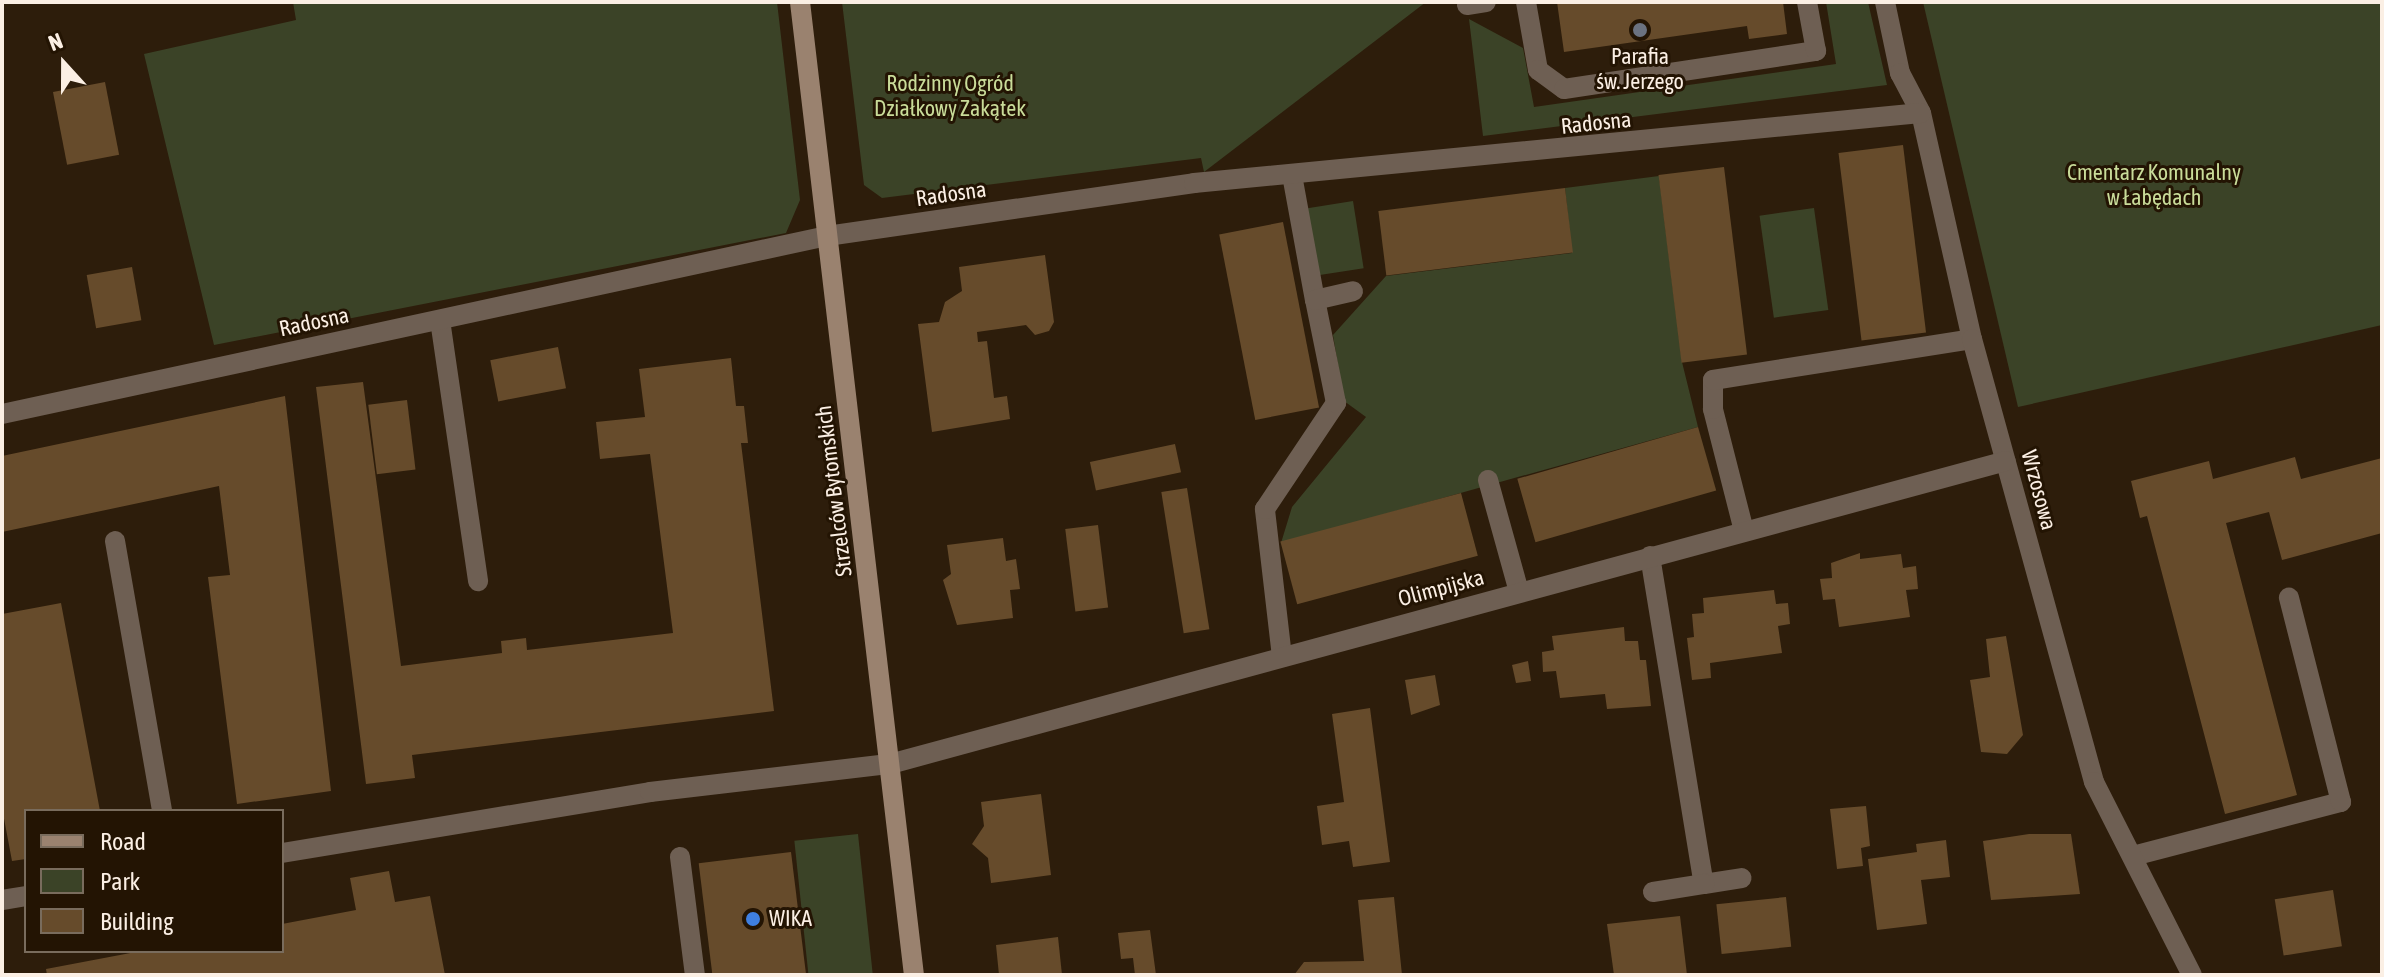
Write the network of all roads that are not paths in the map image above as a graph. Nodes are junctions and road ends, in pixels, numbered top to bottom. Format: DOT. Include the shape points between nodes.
graph roads {
  1 [pos="800,2"];
  2 [pos="1526,2"];
  3 [pos="1807,2"];
  4 [pos="1885,2"];
  5 [pos="1921,113"];
  6 [pos="1292,175"];
  7 [pos="827,236"];
  8 [pos="1353,291"];
  9 [pos="1315,300"];
  10 [pos="440,320"];
  11 [pos="1972,339"];
  12 [pos="2,414"];
  13 [pos="2006,461"];
  14 [pos="1488,480"];
  15 [pos="1744,531"];
  16 [pos="115,541"];
  17 [pos="1650,556"];
  18 [pos="478,581"];
  19 [pos="1519,592"];
  20 [pos="2289,598"];
  21 [pos="1282,657"];
  22 [pos="890,764"];
  23 [pos="162,809"];
  24 [pos="284,853"];
  25 [pos="2133,856"];
  26 [pos="680,857"];
  27 [pos="1742,878"];
  28 [pos="1704,884"];
  29 [pos="1653,892"];
  30 [pos="24,896"];
  31 [pos="2,900"];
  32 [pos="695,975"];
  33 [pos="914,975"];
  34 [pos="2192,975"];
  1 -- 7 [label="street, Strzelców Bytomskich"];
  2 -- 3 [label="street" via="1538,70 1564,89 1816,51"];
  4 -- 5 [label="street, Wrzosowa" via="1898,61"];
  5 -- 6 [label="street, Radosna"];
  5 -- 11 [label="street, Wrzosowa"];
  6 -- 7 [label="street, Radosna" via="1194,183"];
  6 -- 9 [label="street"];
  7 -- 10 [label="street, Radosna"];
  7 -- 22 [label="street, Strzelców Bytomskich"];
  8 -- 9 [label="street"];
  9 -- 21 [label="street" via="1336,403 1265,509"];
  10 -- 12 [label="street, Radosna"];
  10 -- 18 [label="street"];
  11 -- 13 [label="street, Wrzosowa"];
  11 -- 15 [label="street" via="1713,380 1713,409"];
  13 -- 15 [label="street, Olimpijska"];
  13 -- 25 [label="street, Wrzosowa" via="2094,782"];
  14 -- 19 [label="street"];
  15 -- 17 [label="street, Olimpijska"];
  16 -- 23 [label="street"];
  17 -- 19 [label="street, Olimpijska"];
  17 -- 28 [label="street"];
  19 -- 21 [label="street, Olimpijska"];
  20 -- 25 [label="street" via="2341,802"];
  21 -- 22 [label="street, Olimpijska"];
  22 -- 24 [label="street, Olimpijska" via="650,792"];
  22 -- 33 [label="street, Strzelców Bytomskich"];
  25 -- 34 [label="street, Wrzosowa"];
  26 -- 32 [label="street"];
  27 -- 28 [label="street"];
  28 -- 29 [label="street"];
  30 -- 31 [label="street"];
}
